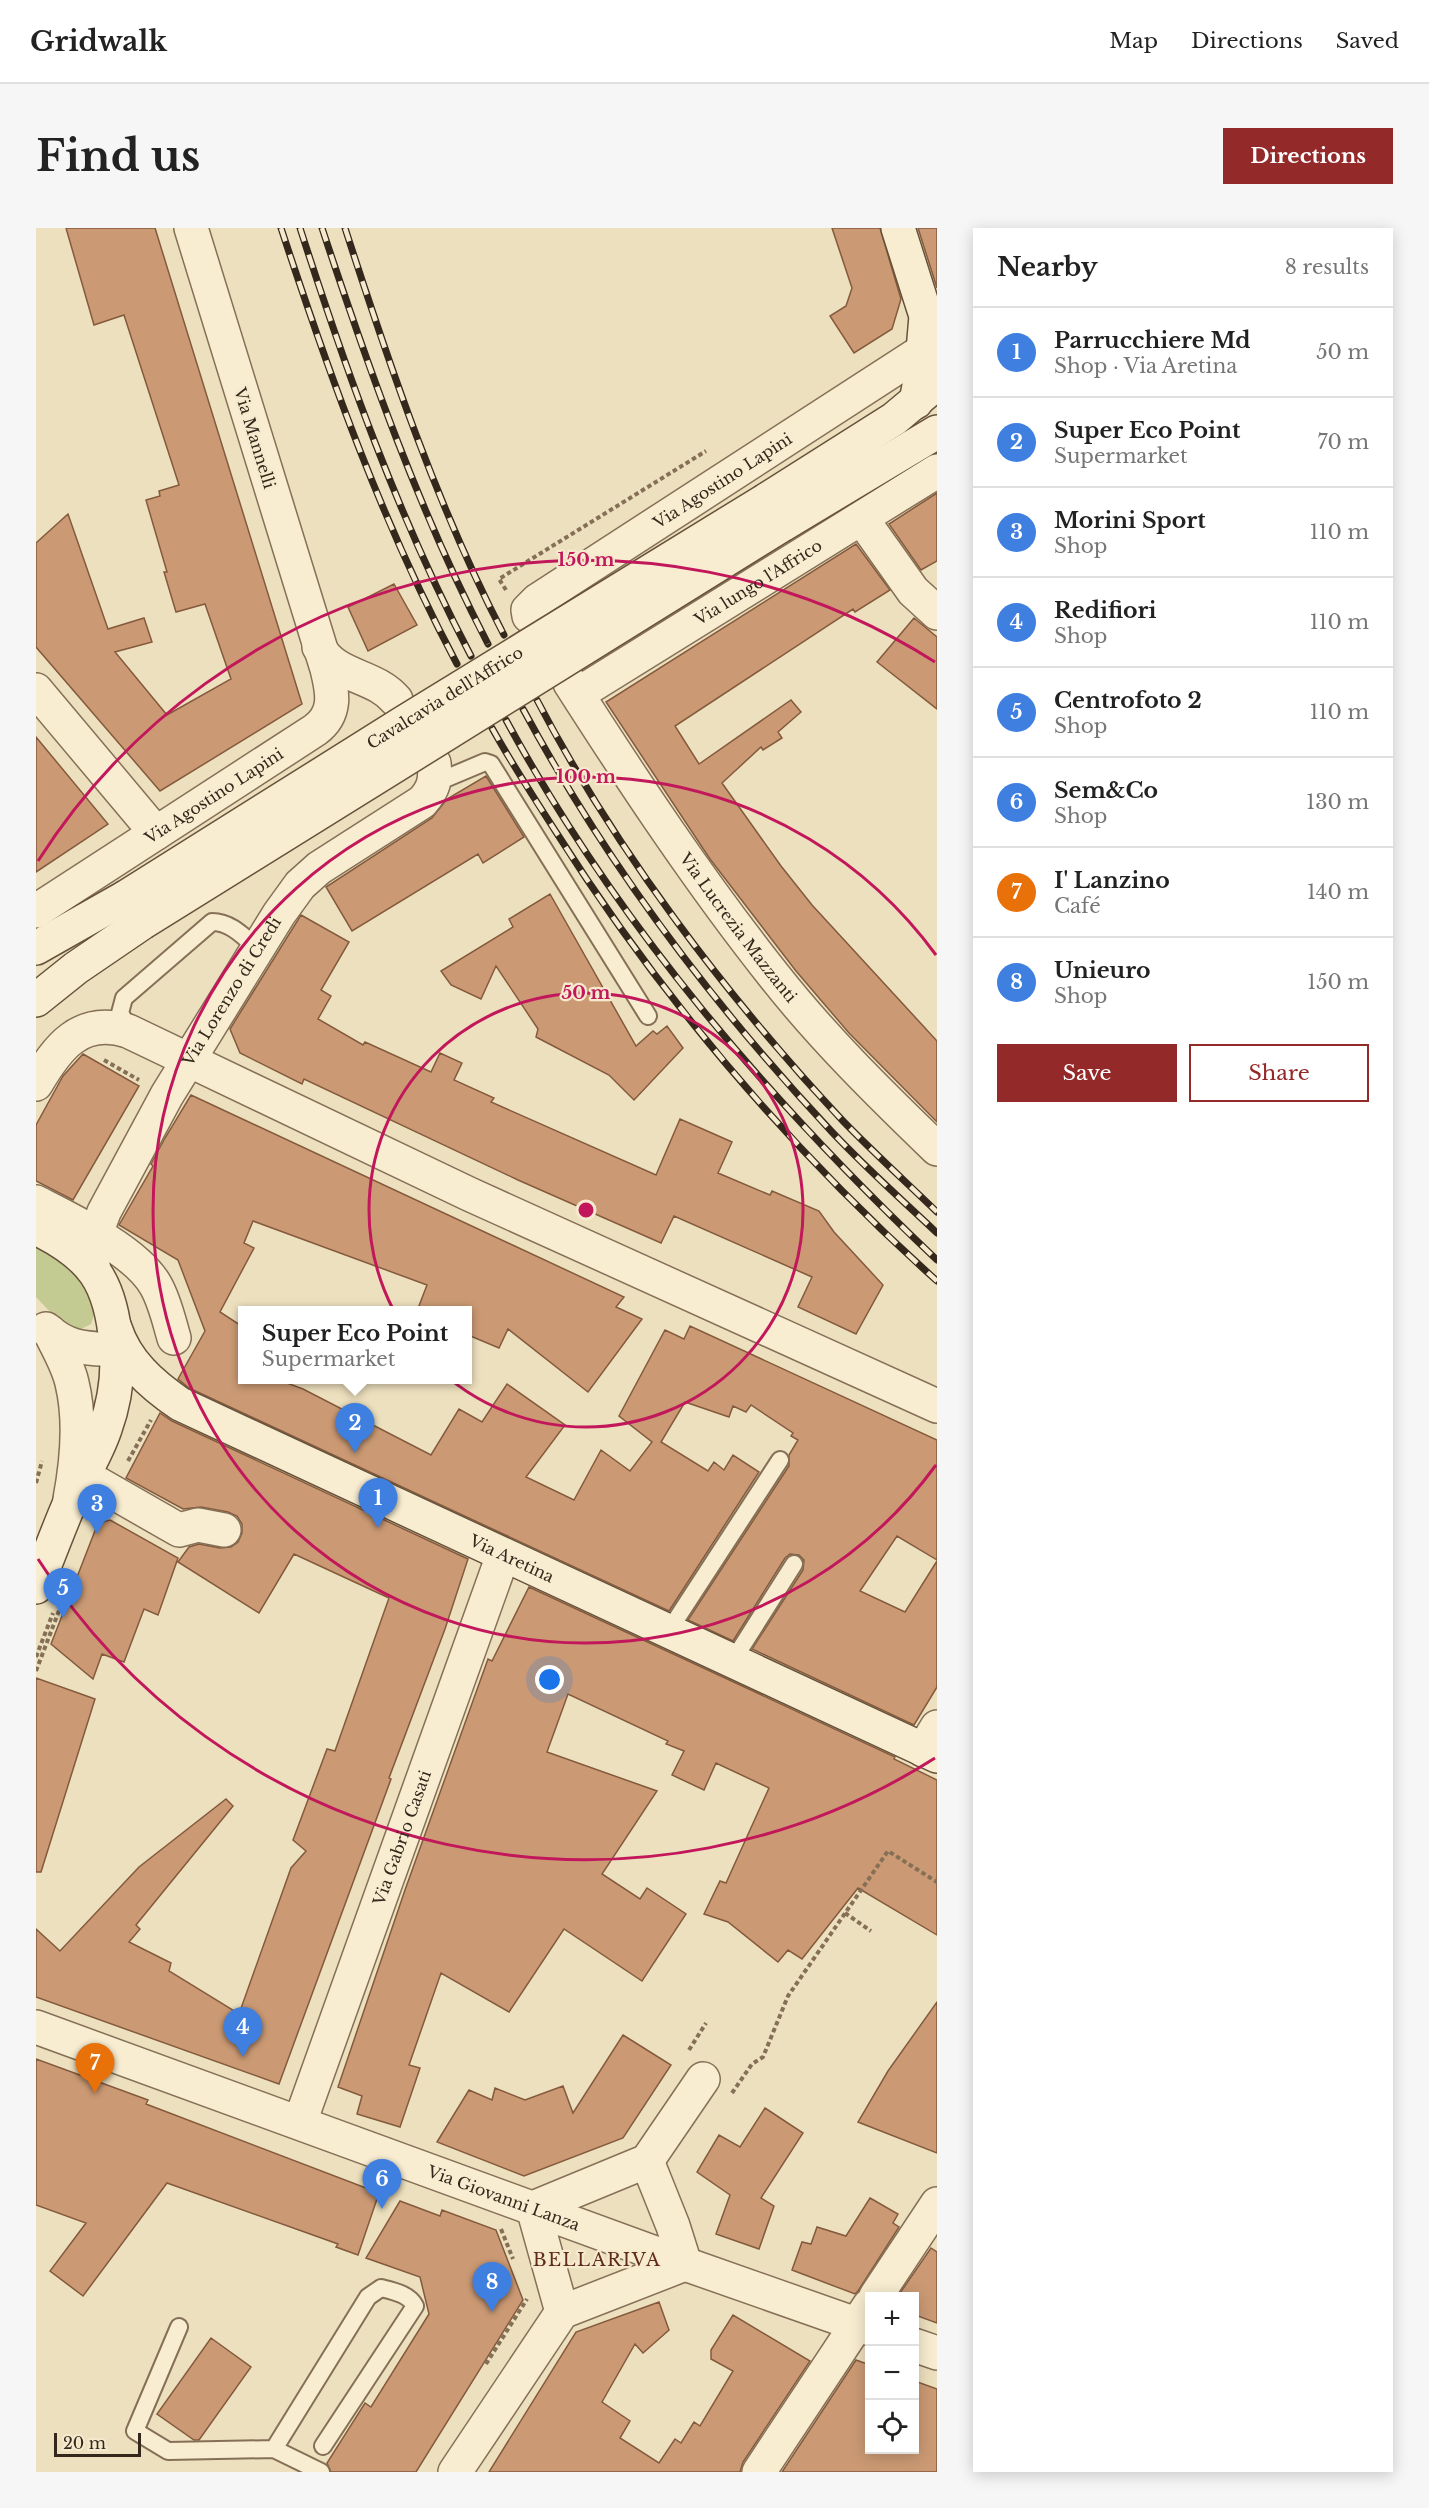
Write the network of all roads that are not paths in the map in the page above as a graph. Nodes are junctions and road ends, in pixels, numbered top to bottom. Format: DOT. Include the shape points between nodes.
graph roads {
  1 [pos="191,228"];
  2 [pos="898,228"];
  3 [pos="929,329"];
  4 [pos="926,393"];
  5 [pos="937,432"];
  6 [pos="937,471"];
  7 [pos="774,513"];
  8 [pos="862,519"];
  9 [pos="937,613"];
  10 [pos="529,616"];
  11 [pos="319,647"];
  12 [pos="574,688"];
  13 [pos="36,690"];
  14 [pos="396,700"];
  15 [pos="435,773"];
  16 [pos="156,833"];
  17 [pos="134,910"];
  18 [pos="36,911"];
  19 [pos="40,943"];
  20 [pos="258,949"];
  21 [pos="37,999"];
  22 [pos="648,1016"];
  23 [pos="129,1032"];
  24 [pos="189,1062"];
  25 [pos="36,1084"];
  26 [pos="937,1149"];
  27 [pos="36,1202"];
  28 [pos="36,1228"];
  29 [pos="94,1234"];
  30 [pos="94,1270"];
  31 [pos="43,1326"];
  32 [pos="174,1338"];
  33 [pos="116,1339"];
  34 [pos="937,1406"];
  35 [pos="780,1460"];
  36 [pos="82,1475"];
  37 [pos="68,1508"];
  38 [pos="224,1530"];
  39 [pos="503,1555"];
  40 [pos="794,1564"];
  41 [pos="36,1587"];
  42 [pos="668,1632"];
  43 [pos="732,1662"];
  44 [pos="932,1744"];
  45 [pos="36,2027"];
  46 [pos="696,2066"];
  47 [pos="300,2122"];
  48 [pos="647,2161"];
  49 [pos="937,2204"];
  50 [pos="533,2208"];
  51 [pos="686,2264"];
  52 [pos="879,2292"];
  53 [pos="562,2312"];
  54 [pos="865,2320"];
  55 [pos="179,2327"];
  56 [pos="917,2346"];
  57 [pos="937,2354"];
  58 [pos="323,2446"];
  59 [pos="274,2449"];
  60 [pos="321,2472"];
  61 [pos="455,2472"];
  62 [pos="759,2472"];
  1 -- 11 [label="street, Via Mannelli"];
  2 -- 3 [label="street"];
  3 -- 4 [label="street"];
  3 -- 10 [label="street, Via Agostino Lapini" via="531,605"];
  4 -- 7 [label="street"];
  5 -- 7 [label="street"];
  6 -- 8 [label="street, Via lungo l'Affrico"];
  7 -- 17 [label="street, Cavalcavia dell'Affrico, bridge" via="402,723"];
  8 -- 9 [label="street" via="913,591"];
  8 -- 12 [label="street, Via lungo l'Affrico"];
  11 -- 14 [label="street" via="339,669 385,689"];
  11 -- 16 [label="street, Via Agostino Lapini" via="332,694 326,721"];
  12 -- 26 [label="street, Via Lucrezia Mazzanti" via="671,834 776,978 862,1077"];
  13 -- 16 [label="street"];
  15 -- 20 [label="street, Via Lorenzo di Credi" via="431,792 422,802 311,874"];
  15 -- 22 [label="lane" via="491,764"];
  16 -- 18 [label="street, Via Agostino Lapini"];
  17 -- 19 [label="street"];
  17 -- 21 [label="street" via="76,968"];
  20 -- 23 [label="lane" via="235,929 212,922 124,998 120,1013"];
  20 -- 24 [label="street, Via Lorenzo di Credi"];
  23 -- 24 [label="street"];
  23 -- 25 [label="street" via="119,1028 98,1029 75,1035 61,1046"];
  24 -- 29 [label="street, Via Lorenzo di Credi" via="167,1095"];
  24 -- 34 [label="street"];
  27 -- 29 [label="street"];
  28 -- 30 [label="street" via="72,1249"];
  29 -- 30 [label="street, Via Lorenzo di Credi" via="90,1250"];
  29 -- 32 [label="street" via="146,1271 156,1286"];
  30 -- 33 [label="street" via="111,1303"];
  31 -- 33 [label="street" via="81,1349"];
  31 -- 37 [label="street" via="68,1370 75,1396 76,1465"];
  33 -- 36 [label="street" via="117,1380 109,1416"];
  33 -- 39 [label="street, Via Aretina" via="141,1374 180,1404"];
  35 -- 42 [label="lane"];
  36 -- 37 [label="street"];
  36 -- 38 [label="street" via="179,1530 198,1525"];
  37 -- 41 [label="street"];
  39 -- 42 [label="street, Via Aretina"];
  39 -- 47 [label="street, Via Gabrio Casati"];
  40 -- 43 [label="lane"];
  42 -- 43 [label="street, Via Aretina"];
  43 -- 44 [label="street, Via Aretina"];
  45 -- 47 [label="street, Via Giovanni Lanza"];
  46 -- 48 [label="street"];
  47 -- 50 [label="street, Via Giovanni Lanza"];
  48 -- 50 [label="street"];
  48 -- 51 [label="street"];
  49 -- 52 [label="street"];
  50 -- 51 [label="street, Via Giovanni Lanza"];
  50 -- 53 [label="street"];
  51 -- 53 [label="street"];
  51 -- 54 [label="street, Via Giovanni Lanza"];
  53 -- 61 [label="street"];
  54 -- 62 [label="street"];
  55 -- 59 [label="lane" via="135,2431 168,2451"];
  56 -- 57 [label="street"];
  58 -- 59 [label="lane" via="414,2306 399,2292 381,2288 368,2296"];
  59 -- 60 [label="lane"];
}
